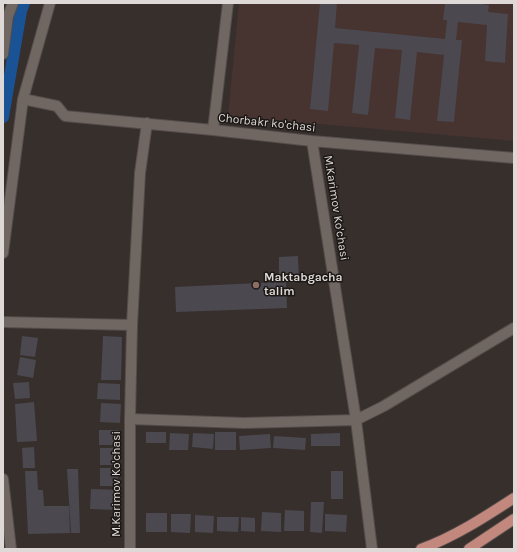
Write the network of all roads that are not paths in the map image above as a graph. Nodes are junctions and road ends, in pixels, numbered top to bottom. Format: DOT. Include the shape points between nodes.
graph roads {
  1 [pos="13,3"];
  2 [pos="50,3"];
  3 [pos="228,3"];
  4 [pos="6,16"];
  5 [pos="3,54"];
  6 [pos="23,99"];
  7 [pos="147,123"];
  8 [pos="212,130"];
  9 [pos="312,141"];
  10 [pos="514,158"];
  11 [pos="3,254"];
  12 [pos="3,322"];
  13 [pos="132,325"];
  14 [pos="514,328"];
  15 [pos="130,419"];
  16 [pos="356,420"];
  17 [pos="3,478"];
  18 [pos="514,498"];
  19 [pos="514,519"];
  20 [pos="11,549"];
  21 [pos="130,549"];
  22 [pos="372,549"];
  23 [pos="421,549"];
  24 [pos="469,549"];
  1 -- 4 [label="street"];
  2 -- 6 [label="street"];
  3 -- 8 [label="street"];
  4 -- 5 [label="street"];
  6 -- 7 [label="street, Chorbakr ko'chasi" via="56,106 65,116"];
  6 -- 11 [label="street"];
  7 -- 8 [label="street, Chorbakr ko'chasi"];
  7 -- 13 [label="street, M.Karimov Ko'chasi" via="140,173"];
  8 -- 9 [label="street, Chorbakr ko'chasi"];
  9 -- 10 [label="street, Chorbakr ko'chasi"];
  9 -- 16 [label="street, M.Karimov Ko'chasi"];
  12 -- 13 [label="street"];
  13 -- 15 [label="street, M.Karimov Ko'chasi"];
  14 -- 16 [label="street, M.Karimov Ko'chasi"];
  15 -- 16 [label="street, M.Karimov Ko'chasi" via="244,423"];
  15 -- 21 [label="street, M.Karimov Ko'chasi"];
  16 -- 22 [label="street, M.Karimov Ko'chasi"];
  17 -- 20 [label="street"];
  18 -- 23 [label="main road" via="437,544"];
  19 -- 24 [label="main road"];
}
